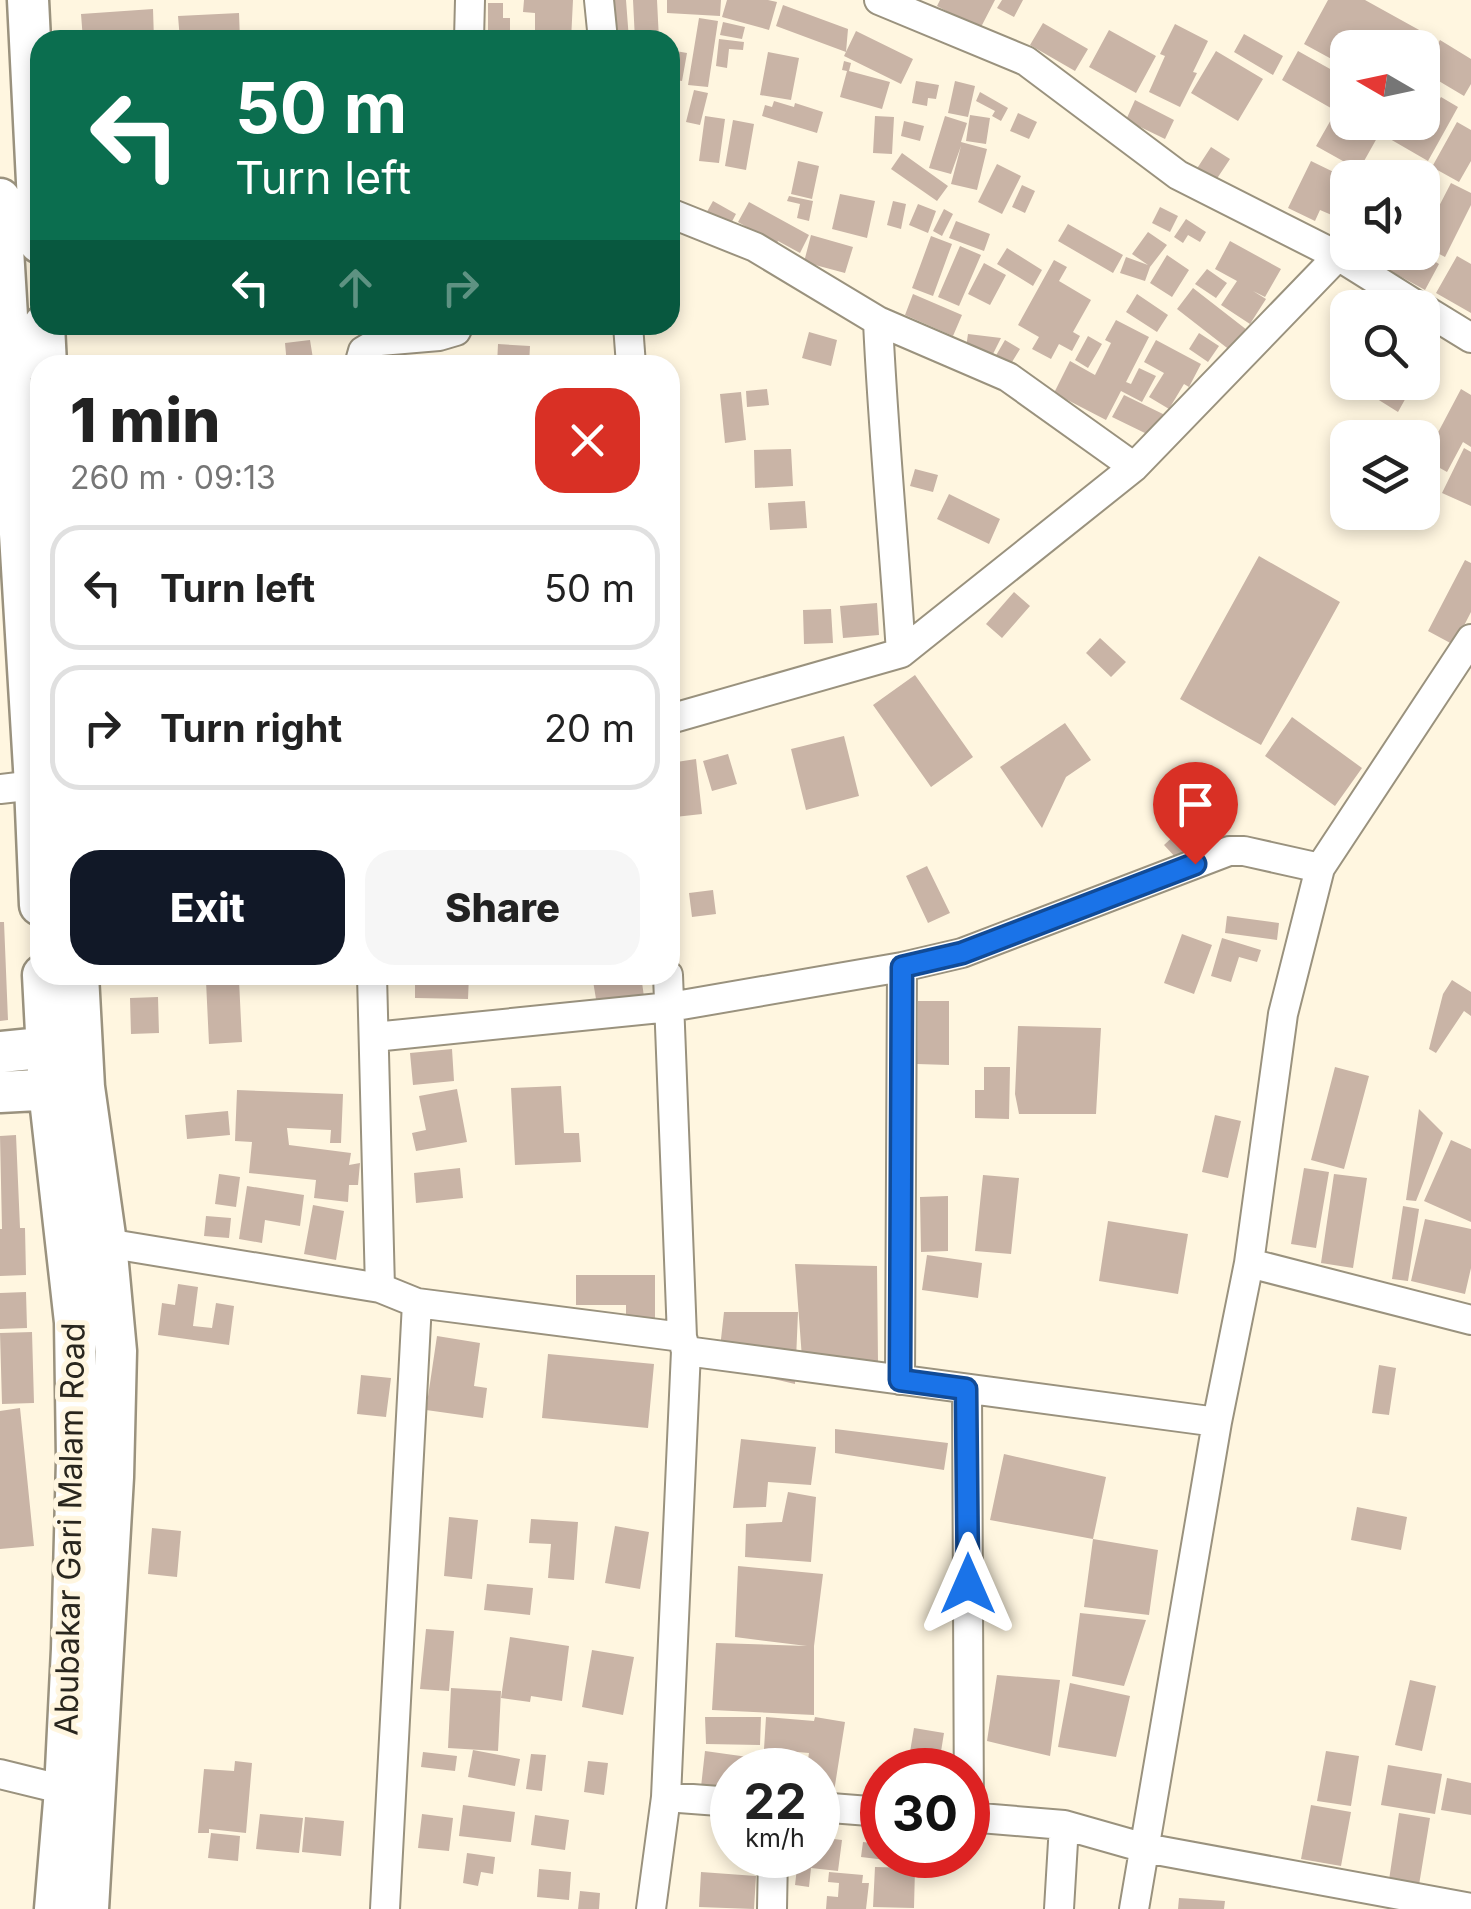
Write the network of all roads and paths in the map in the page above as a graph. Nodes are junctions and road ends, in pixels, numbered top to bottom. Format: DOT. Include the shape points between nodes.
graph roads {
  1 [pos="28,0"];
  2 [pos="470,0"];
  3 [pos="599,0"];
  4 [pos="879,0"];
  5 [pos="469,30"];
  6 [pos="602,30"];
  7 [pos="30,40"];
  8 [pos="0,199"];
  9 [pos="680,217"];
  10 [pos="1330,252"];
  11 [pos="1330,264"];
  12 [pos="1361,270"];
  13 [pos="1393,290"];
  14 [pos="1440,319"];
  15 [pos="878,321"];
  16 [pos="443,335"];
  17 [pos="1471,338"];
  18 [pos="362,355"];
  19 [pos="1134,467"];
  20 [pos="1471,639"];
  21 [pos="901,653"];
  22 [pos="680,715"];
  23 [pos="18,787"];
  24 [pos="30,851"];
  25 [pos="1320,868"];
  26 [pos="902,967"];
  27 [pos="46,985"];
  28 [pos="76,985"];
  29 [pos="372,985"];
  30 [pos="669,985"];
  31 [pos="670,1007"];
  32 [pos="374,1037"];
  33 [pos="63,1046"];
  34 [pos="0,1052"];
  35 [pos="66,1088"];
  36 [pos="0,1092"];
  37 [pos="106,1244"];
  38 [pos="1249,1263"];
  39 [pos="380,1288"];
  40 [pos="417,1303"];
  41 [pos="1471,1320"];
  42 [pos="684,1344"];
  43 [pos="900,1380"];
  44 [pos="966,1389"];
  45 [pos="1217,1422"];
  46 [pos="968,1748"];
  47 [pos="0,1774"];
  48 [pos="65,1790"];
  49 [pos="666,1797"];
  50 [pos="710,1800"];
  51 [pos="990,1819"];
  52 [pos="1064,1825"];
  53 [pos="1145,1848"];
  54 [pos="773,1878"];
  55 [pos="1471,1908"];
  56 [pos="55,1909"];
  57 [pos="88,1909"];
  58 [pos="385,1909"];
  59 [pos="651,1909"];
  60 [pos="772,1909"];
  61 [pos="1060,1909"];
  62 [pos="1134,1909"];
  1 -- 7 [label="street"];
  2 -- 5 [label="street"];
  3 -- 6 [label="street"];
  4 -- 10 [label="street" via="1026,61 1178,174"];
  8 -- 23 [label="street"];
  9 -- 15 [label="street" via="756,247"];
  11 -- 19 [label="street"];
  12 -- 13 [label="street"];
  14 -- 17 [label="street"];
  15 -- 19 [label="street" via="1008,377"];
  15 -- 21 [label="street"];
  16 -- 18 [label="street" via="380,341"];
  19 -- 21 [label="street"];
  20 -- 25 [label="street"];
  21 -- 22 [label="street"];
  23 -- 24 [label="street"];
  25 -- 26 [label="street" via="1229,851 962,953"];
  25 -- 38 [label="street" via="1283,1014"];
  26 -- 31 [label="street"];
  26 -- 43 [label="street"];
  27 -- 33 [label="street"];
  28 -- 33 [label="street"];
  29 -- 32 [label="street"];
  30 -- 31 [label="street"];
  31 -- 32 [label="street"];
  31 -- 42 [label="street"];
  32 -- 39 [label="street"];
  33 -- 34 [label="street"];
  33 -- 35 [label="street"];
  35 -- 36 [label="street"];
  35 -- 37 [label="street"];
  35 -- 48 [label="street, Abubakar Gari Malam Road" via="78,1460"];
  37 -- 39 [label="street"];
  37 -- 57 [label="street" via="116,1350 114,1441"];
  38 -- 41 [label="street"];
  38 -- 45 [label="street"];
  39 -- 40 [label="street"];
  40 -- 42 [label="street"];
  40 -- 58 [label="street"];
  42 -- 43 [label="street"];
  42 -- 49 [label="street"];
  43 -- 44 [label="street"];
  44 -- 45 [label="street"];
  44 -- 46 [label="street"];
  45 -- 53 [label="street"];
  47 -- 48 [label="street"];
  48 -- 56 [label="street, Abubakar Gari Malam Road"];
  49 -- 50 [label="street"];
  49 -- 59 [label="street"];
  51 -- 52 [label="street"];
  52 -- 53 [label="street"];
  52 -- 61 [label="street"];
  53 -- 55 [label="street"];
  53 -- 62 [label="street"];
  54 -- 60 [label="street"];
}
